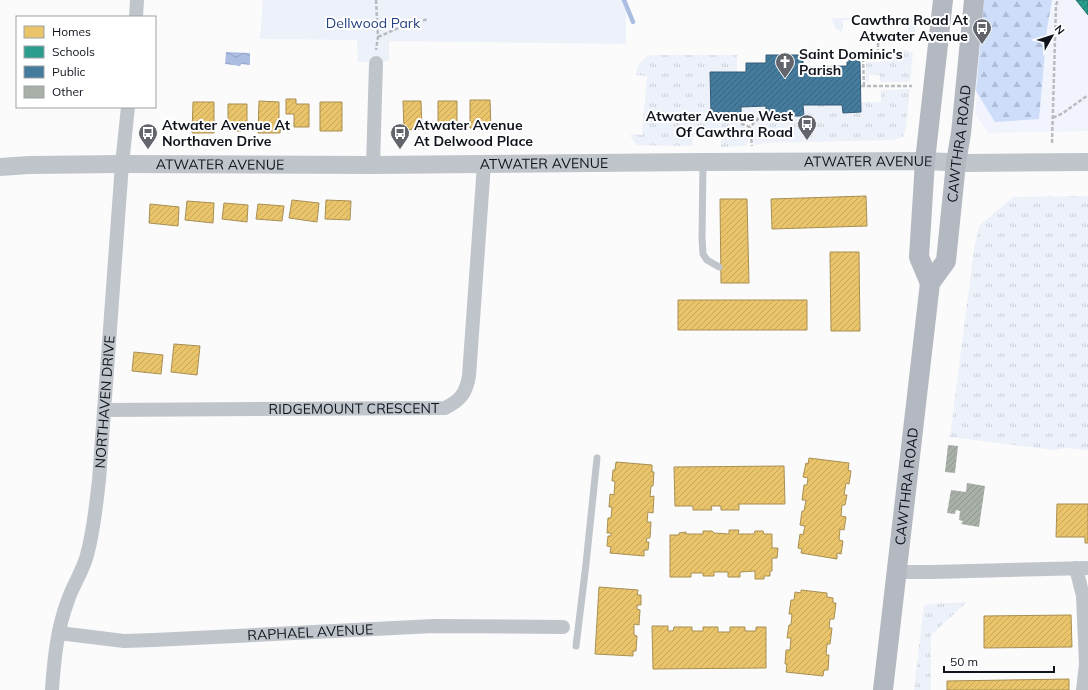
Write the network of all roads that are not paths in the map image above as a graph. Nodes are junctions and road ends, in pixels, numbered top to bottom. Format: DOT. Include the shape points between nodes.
graph roads {
  1 [pos="137,0"];
  2 [pos="943,0"];
  3 [pos="974,0"];
  4 [pos="136,16"];
  5 [pos="376,63"];
  6 [pos="128,108"];
  7 [pos="924,161"];
  8 [pos="703,162"];
  9 [pos="1088,162"];
  10 [pos="956,163"];
  11 [pos="122,164"];
  12 [pos="484,164"];
  13 [pos="373,166"];
  14 [pos="0,167"];
  15 [pos="719,267"];
  16 [pos="930,283"];
  17 [pos="104,410"];
  18 [pos="597,458"];
  19 [pos="1082,568"];
  20 [pos="896,572"];
  21 [pos="563,627"];
  22 [pos="59,633"];
  23 [pos="576,646"];
  24 [pos="52,690"];
  25 [pos="883,690"];
  26 [pos="1082,690"];
  1 -- 4 [label="street"];
  2 -- 7 [label="main road, CAWTHRA ROAD"];
  3 -- 10 [label="main road, CAWTHRA ROAD"];
  5 -- 13 [label="street"];
  6 -- 11 [label="street, NORTHAVEN DRIVE"];
  7 -- 8 [label="street, ATWATER AVENUE"];
  7 -- 10 [label="street, ATWATER AVENUE"];
  7 -- 16 [label="main road, CAWTHRA ROAD" via="919,257"];
  8 -- 12 [label="street, ATWATER AVENUE"];
  8 -- 15 [label="lane" via="703,254 707,260"];
  9 -- 10 [label="street, ATWATER AVENUE"];
  10 -- 16 [label="main road, CAWTHRA ROAD" via="946,261"];
  11 -- 13 [label="street, ATWATER AVENUE"];
  11 -- 14 [label="street, ATWATER AVENUE"];
  11 -- 17 [label="street, NORTHAVEN DRIVE"];
  12 -- 13 [label="street, ATWATER AVENUE"];
  12 -- 17 [label="street, RIDGEMOUNT CRESCENT" via="469,376 467,388 455,403 445,408"];
  16 -- 20 [label="main road, CAWTHRA ROAD"];
  17 -- 22 [label="street, NORTHAVEN DRIVE" via="93,530 87,557 68,600"];
  18 -- 23 [label="lane"];
  19 -- 20 [label="street"];
  19 -- 26 [label="street" via="1086,664"];
  20 -- 25 [label="main road, CAWTHRA ROAD"];
  21 -- 22 [label="street, RAPHAEL AVENUE" via="434,626 124,641"];
  22 -- 24 [label="street, NORTHAVEN DRIVE"];
}
